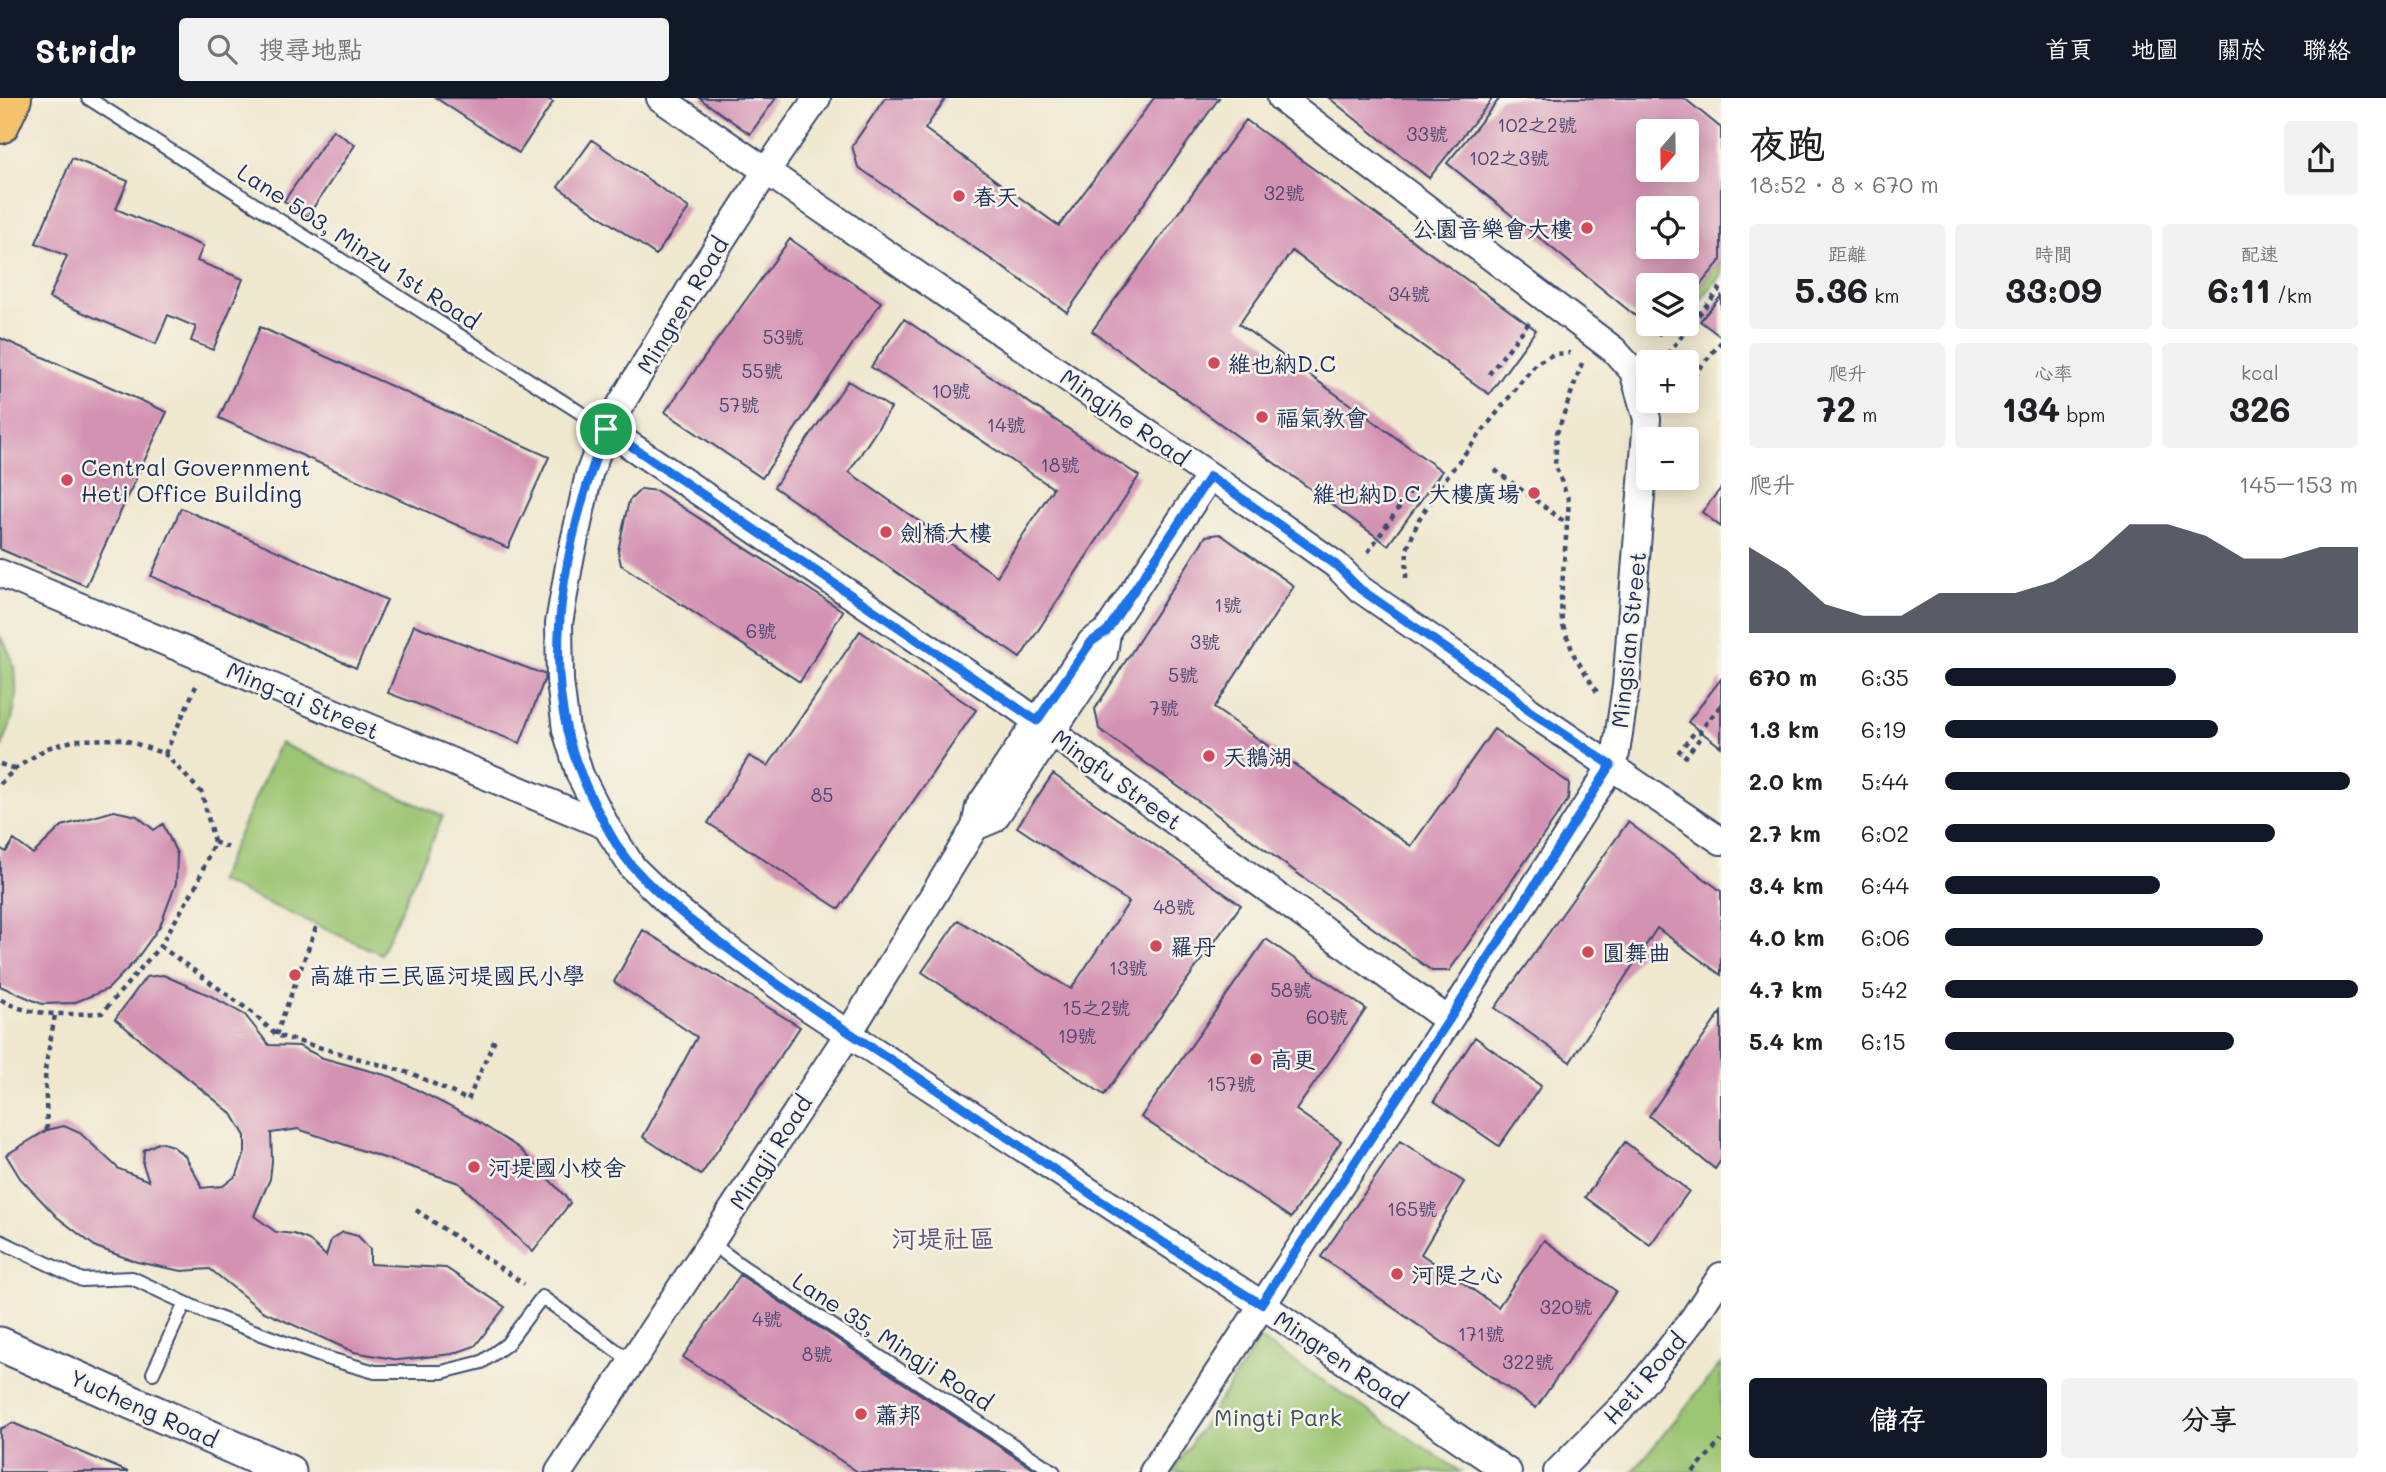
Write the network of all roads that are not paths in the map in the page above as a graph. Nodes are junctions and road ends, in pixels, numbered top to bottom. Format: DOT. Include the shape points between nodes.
graph roads {
  1 [pos="12,98"];
  2 [pos="88,98"];
  3 [pos="660,98"];
  4 [pos="817,98"];
  5 [pos="1282,98"];
  6 [pos="0,124"];
  7 [pos="767,170"];
  8 [pos="606,429"];
  9 [pos="1210,476"];
  10 [pos="0,573"];
  11 [pos="1044,726"];
  12 [pos="1613,759"];
  13 [pos="1721,823"];
  14 [pos="606,826"];
  15 [pos="1721,841"];
  16 [pos="1448,1020"];
  17 [pos="849,1033"];
  18 [pos="0,1241"];
  19 [pos="711,1243"];
  20 [pos="1721,1276"];
  21 [pos="185,1303"];
  22 [pos="1261,1304"];
  23 [pos="1,1347"];
  24 [pos="632,1362"];
  25 [pos="153,1373"];
  26 [pos="289,1472"];
  27 [pos="559,1472"];
  28 [pos="1054,1472"];
  29 [pos="1153,1472"];
  30 [pos="1508,1472"];
  31 [pos="1558,1472"];
  1 -- 6 [label="main road"];
  2 -- 8 [label="lane, Lane 503, Minzu 1st Road"];
  3 -- 7 [label="street"];
  4 -- 7 [label="street, Mingren Road"];
  5 -- 12 [label="street, Mingsian Street" via="1614,350 1633,370 1647,419 1626,686"];
  7 -- 8 [label="street, Mingren Road"];
  7 -- 9 [label="street, Mingjhe Road"];
  8 -- 11 [label="street, Mingfu Street"];
  8 -- 14 [label="street, Mingren Road" via="589,474 559,623 566,730 580,775"];
  9 -- 11 [label="street, Mingji Road" via="1107,631 1104,654"];
  9 -- 12 [label="street, Mingjhe Road" via="1336,565 1360,589 1513,695 1554,711"];
  10 -- 14 [label="street, Ming-ai Street"];
  11 -- 16 [label="street, Mingfu Street"];
  11 -- 17 [label="street, Mingji Road" via="993,819 975,827"];
  12 -- 13 [label="street, Mingjhe Road"];
  12 -- 15 [label="street, Mingjhe Road"];
  12 -- 16 [label="street, Mingsian Street"];
  14 -- 17 [label="street, Mingren Road" via="633,868 668,902"];
  16 -- 22 [label="street, Mingsian Street"];
  17 -- 19 [label="street, Mingji Road"];
  17 -- 22 [label="street, Mingren Road"];
  18 -- 21 [label="lane" via="82,1280 132,1278"];
  19 -- 24 [label="street, Mingji Road"];
  19 -- 28 [label="lane, Lane 35, Mingji Road"];
  20 -- 31 [label="street, Heti Road" via="1632,1397"];
  21 -- 24 [label="lane" via="375,1373 442,1372 482,1362 507,1344 542,1297"];
  21 -- 25 [label="lane"];
  22 -- 29 [label="street, Mingsian Street"];
  22 -- 30 [label="street, Mingren Road"];
  23 -- 26 [label="street, Yucheng Road"];
  24 -- 27 [label="street, Mingji Road"];
}
